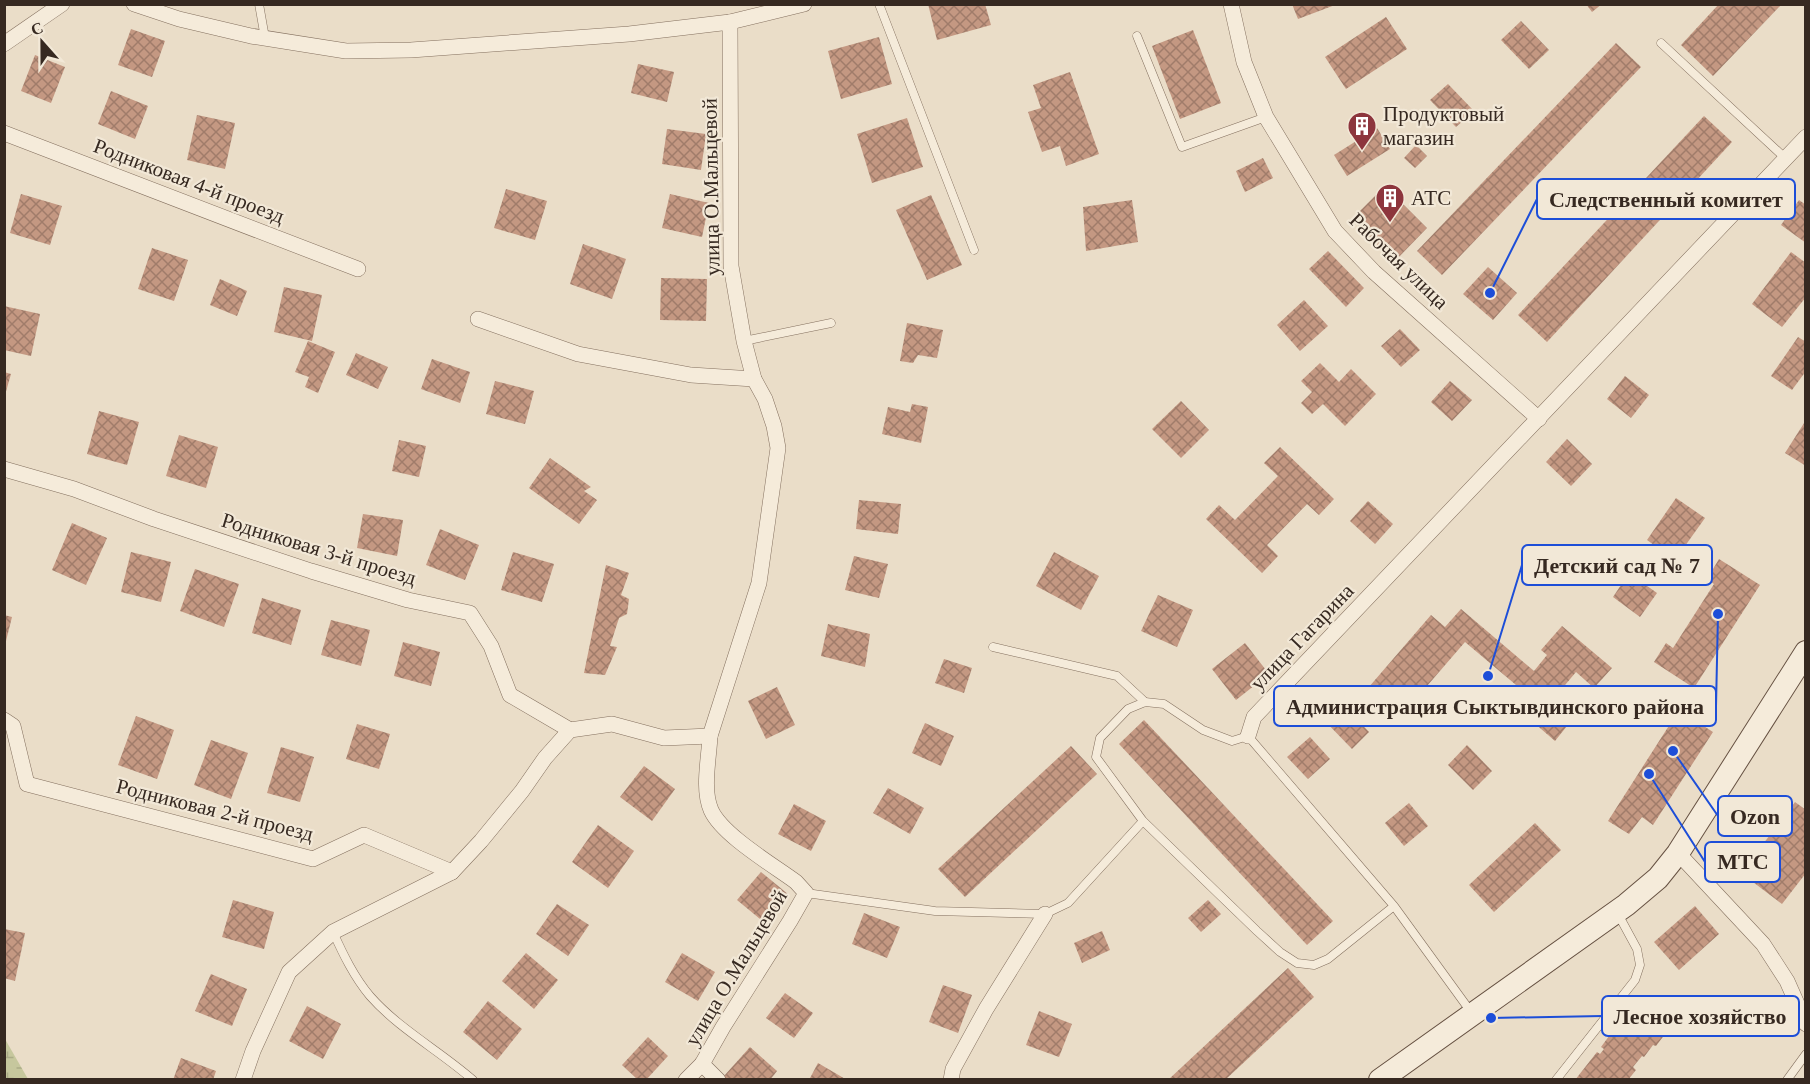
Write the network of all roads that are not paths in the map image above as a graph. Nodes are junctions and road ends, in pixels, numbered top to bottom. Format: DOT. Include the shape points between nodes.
graph roads {
  1 [pos="62,4"];
  2 [pos="134,4"];
  3 [pos="259,4"];
  4 [pos="804,4"];
  5 [pos="879,4"];
  6 [pos="1231,4"];
  7 [pos="730,22"];
  8 [pos="1137,36"];
  9 [pos="265,38"];
  10 [pos="1660,43"];
  11 [pos="4,44"];
  12 [pos="1266,117"];
  13 [pos="4,134"];
  14 [pos="1806,137"];
  15 [pos="1785,158"];
  16 [pos="974,250"];
  17 [pos="358,268"];
  18 [pos="478,319"];
  19 [pos="831,322"];
  20 [pos="744,341"];
  21 [pos="754,379"];
  22 [pos="1539,419"];
  23 [pos="4,469"];
  24 [pos="993,647"];
  25 [pos="1806,652"];
  26 [pos="1145,702"];
  27 [pos="4,720"];
  28 [pos="570,730"];
  29 [pos="710,736"];
  30 [pos="1248,736"];
  31 [pos="1143,821"];
  32 [pos="1678,853"];
  33 [pos="452,872"];
  34 [pos="806,893"];
  35 [pos="1394,906"];
  36 [pos="1617,911"];
  37 [pos="1045,914"];
  38 [pos="333,932"];
  39 [pos="1471,1013"];
  40 [pos="1806,1024"];
  41 [pos="1806,1054"];
  42 [pos="702,1064"];
  43 [pos="243,1080"];
  44 [pos="473,1080"];
  45 [pos="686,1080"];
  46 [pos="718,1080"];
  47 [pos="951,1080"];
  48 [pos="1380,1080"];
  49 [pos="1556,1080"];
  50 [pos="1787,1080"];
  1 -- 11 [label="street"];
  2 -- 9 [label="street" via="179,19"];
  3 -- 9 [label="lane"];
  4 -- 7 [label="street"];
  5 -- 16 [label="lane"];
  6 -- 12 [label="street, Рабочая улица" via="1244,62"];
  7 -- 9 [label="street" via="629,34 411,50 346,51"];
  7 -- 20 [label="street, улица О.Мальцевой" via="731,266"];
  8 -- 12 [label="lane" via="1182,147"];
  10 -- 15 [label="lane"];
  12 -- 22 [label="street, Рабочая улица" via="1335,231 1374,272"];
  13 -- 17 [label="street, Родниковая 4-й проезд"];
  14 -- 15 [label="street, улица Гагарина"];
  15 -- 22 [label="street, улица Гагарина"];
  18 -- 21 [label="street" via="578,354 691,375"];
  19 -- 20 [label="lane"];
  20 -- 21 [label="street, улица О.Мальцевой"];
  21 -- 29 [label="street, улица О.Мальцевой" via="765,399 778,448 759,583"];
  22 -- 30 [label="street, улица Гагарина" via="1254,717"];
  23 -- 28 [label="street, Родниковая 3-й проезд" via="74,489 311,571 408,600 470,613 491,646 510,695"];
  24 -- 26 [label="lane" via="1117,675"];
  25 -- 32 [label="main road"];
  26 -- 30 [label="lane" via="1164,704 1203,730 1232,741"];
  26 -- 31 [label="lane" via="1128,709 1100,738 1096,758"];
  27 -- 33 [label="street, Родниковая 2-й проезд" via="13,726 27,784 313,859 364,835"];
  28 -- 29 [label="street" via="612,724 664,738"];
  28 -- 33 [label="street"];
  29 -- 34 [label="street, улица О.Мальцевой" via="707,786 711,809 722,827"];
  30 -- 35 [label="lane"];
  31 -- 35 [label="lane" via="1257,931 1297,963 1314,965 1328,959"];
  31 -- 37 [label="lane" via="1068,903"];
  32 -- 36 [label="main road" via="1658,878"];
  32 -- 40 [label="street" via="1763,944 1787,981"];
  33 -- 38 [label="street"];
  34 -- 37 [label="lane" via="935,911"];
  34 -- 42 [label="street, улица О.Мальцевой"];
  35 -- 39 [label="lane"];
  36 -- 39 [label="main road"];
  36 -- 49 [label="lane" via="1637,949 1640,965 1635,980"];
  37 -- 47 [label="street" via="986,1010 953,1069"];
  38 -- 43 [label="street" via="289,972"];
  38 -- 44 [label="lane" via="369,995 403,1027"];
  39 -- 48 [label="main road"];
  41 -- 50 [label="lane"];
  42 -- 45 [label="street, улица О.Мальцевой"];
  42 -- 46 [label="street"];
}
